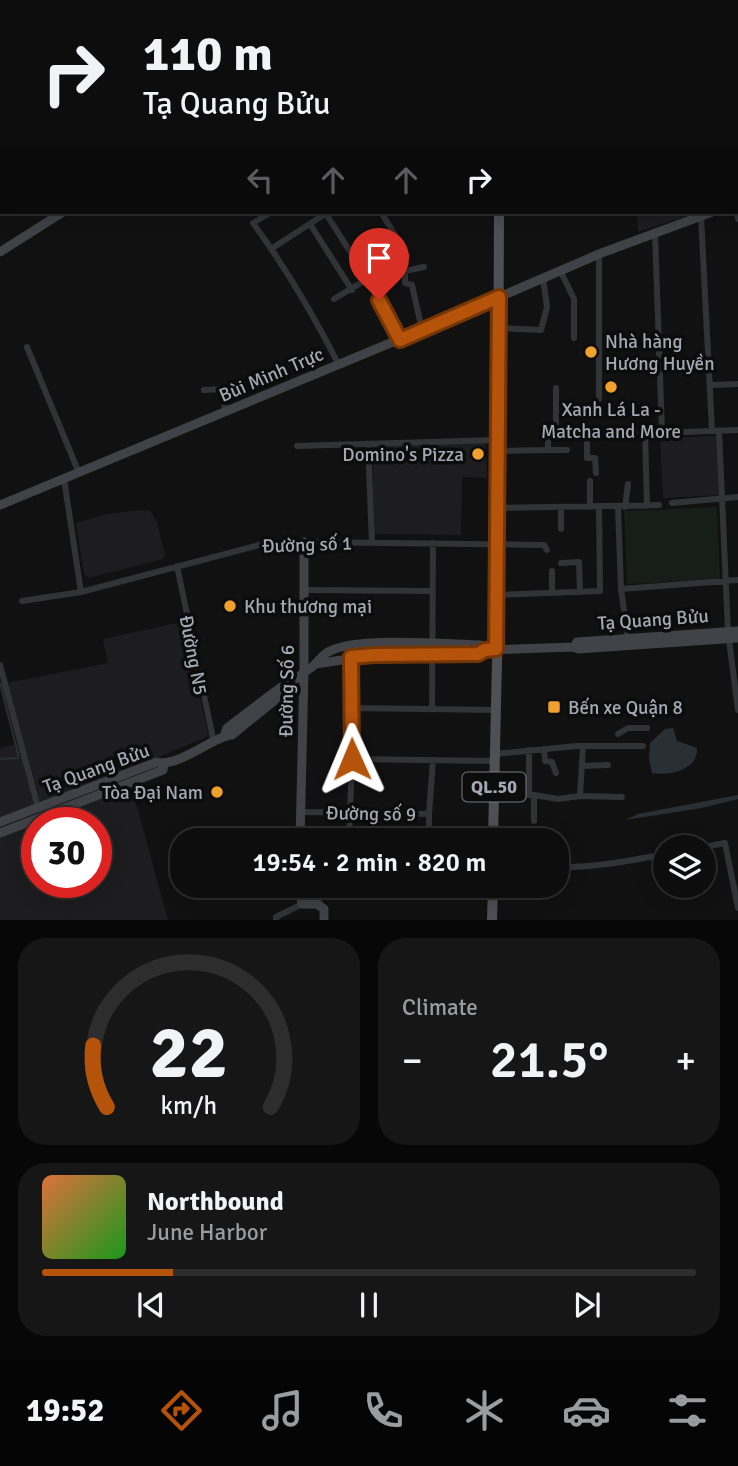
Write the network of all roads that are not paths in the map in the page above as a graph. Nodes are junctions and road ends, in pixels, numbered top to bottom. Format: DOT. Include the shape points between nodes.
graph roads {
  1 [pos="60,214"];
  2 [pos="268,214"];
  3 [pos="324,214"];
  4 [pos="328,214"];
  5 [pos="382,214"];
  6 [pos="499,214"];
  7 [pos="706,214"];
  8 [pos="701,216"];
  9 [pos="310,224"];
  10 [pos="655,233"];
  11 [pos="271,249"];
  12 [pos="0,252"];
  13 [pos="598,254"];
  14 [pos="424,267"];
  15 [pos="560,271"];
  16 [pos="543,278"];
  17 [pos="368,280"];
  18 [pos="352,290"];
  19 [pos="499,297"];
  20 [pos="334,299"];
  21 [pos="498,328"];
  22 [pos="422,330"];
  23 [pos="575,338"];
  24 [pos="400,340"];
  25 [pos="27,347"];
  26 [pos="660,360"];
  27 [pos="709,361"];
  28 [pos="339,365"];
  29 [pos="738,384"];
  30 [pos="710,385"];
  31 [pos="556,388"];
  32 [pos="204,390"];
  33 [pos="599,399"];
  34 [pos="225,412"];
  35 [pos="738,430"];
  36 [pos="556,431"];
  37 [pos="587,431"];
  38 [pos="715,431"];
  39 [pos="645,432"];
  40 [pos="662,432"];
  41 [pos="368,444"];
  42 [pos="297,446"];
  43 [pos="497,446"];
  44 [pos="548,450"];
  45 [pos="568,450"];
  46 [pos="79,473"];
  47 [pos="596,473"];
  48 [pos="64,479"];
  49 [pos="590,481"];
  50 [pos="628,484"];
  51 [pos="738,498"];
  52 [pos="722,499"];
  53 [pos="672,503"];
  54 [pos="0,505"];
  55 [pos="659,505"];
  56 [pos="647,506"];
  57 [pos="561,507"];
  58 [pos="590,507"];
  59 [pos="599,507"];
  60 [pos="622,507"];
  61 [pos="496,508"];
  62 [pos="561,529"];
  63 [pos="304,542"];
  64 [pos="372,542"];
  65 [pos="433,543"];
  66 [pos="496,544"];
  67 [pos="547,550"];
  68 [pos="561,563"];
  69 [pos="177,566"];
  70 [pos="552,571"];
  71 [pos="738,580"];
  72 [pos="725,581"];
  73 [pos="621,589"];
  74 [pos="303,590"];
  75 [pos="433,591"];
  76 [pos="81,592"];
  77 [pos="580,592"];
  78 [pos="552,593"];
  79 [pos="496,595"];
  80 [pos="22,601"];
  81 [pos="733,635"];
  82 [pos="628,638"];
  83 [pos="574,647"];
  84 [pos="433,649"];
  85 [pos="496,649"];
  86 [pos="351,657"];
  87 [pos="316,664"];
  88 [pos="0,665"];
  89 [pos="304,672"];
  90 [pos="737,680"];
  91 [pos="351,708"];
  92 [pos="432,709"];
  93 [pos="738,709"];
  94 [pos="496,710"];
  95 [pos="647,728"];
  96 [pos="618,734"];
  97 [pos="214,743"];
  98 [pos="583,746"];
  99 [pos="643,746"];
  100 [pos="544,749"];
  101 [pos="529,750"];
  102 [pos="494,757"];
  103 [pos="352,759"];
  104 [pos="433,760"];
  105 [pos="164,764"];
  106 [pos="608,765"];
  107 [pos="582,766"];
  108 [pos="556,773"];
  109 [pos="494,794"];
  110 [pos="531,795"];
  111 [pos="580,796"];
  112 [pos="622,797"];
  113 [pos="38,807"];
  114 [pos="41,807"];
  115 [pos="300,811"];
  116 [pos="351,814"];
  117 [pos="429,814"];
  118 [pos="534,821"];
  119 [pos="7,823"];
  120 [pos="300,828"];
  121 [pos="350,828"];
  122 [pos="429,828"];
  123 [pos="493,828"];
  124 [pos="0,833"];
  125 [pos="716,845"];
  126 [pos="653,857"];
  127 [pos="569,868"];
  128 [pos="301,898"];
  129 [pos="320,898"];
  130 [pos="493,898"];
  131 [pos="302,904"];
  132 [pos="317,904"];
  133 [pos="738,908"];
  134 [pos="276,920"];
  135 [pos="324,920"];
  136 [pos="492,920"];
  1 -- 12 [label="street"];
  2 -- 11 [label="street" via="253,223"];
  3 -- 9 [label="street"];
  4 -- 17 [label="street"];
  5 -- 17 [label="street" via="407,255"];
  6 -- 19 [label="main road, QL.50"];
  7 -- 8 [label="street, Bùi Minh Trực"];
  8 -- 10 [label="street, Bùi Minh Trực"];
  8 -- 27 [label="street"];
  9 -- 11 [label="street"];
  9 -- 18 [label="street"];
  10 -- 13 [label="street, Bùi Minh Trực"];
  10 -- 26 [label="street"];
  11 -- 28 [label="street"];
  13 -- 15 [label="street, Bùi Minh Trực"];
  13 -- 33 [label="street"];
  14 -- 22 [label="street" via="405,271 405,284 412,285"];
  15 -- 16 [label="street, Bùi Minh Trực"];
  15 -- 23 [label="street" via="573,299"];
  16 -- 19 [label="street, Bùi Minh Trực"];
  16 -- 21 [label="street" via="547,307 541,330"];
  17 -- 18 [label="street"];
  17 -- 24 [label="street"];
  18 -- 20 [label="street"];
  19 -- 21 [label="main road, QL.50"];
  19 -- 22 [label="street, Bùi Minh Trực"];
  21 -- 43 [label="main road, QL.50"];
  22 -- 24 [label="street, Bùi Minh Trực"];
  24 -- 28 [label="street, Bùi Minh Trực"];
  25 -- 46 [label="street"];
  26 -- 27 [label="street"];
  26 -- 40 [label="street"];
  27 -- 30 [label="street"];
  28 -- 34 [label="street, Bùi Minh Trực"];
  29 -- 30 [label="street"];
  30 -- 38 [label="street"];
  31 -- 36 [label="street"];
  32 -- 34 [label="street" via="223,389"];
  34 -- 46 [label="street, Bùi Minh Trực"];
  35 -- 38 [label="street"];
  36 -- 37 [label="street"];
  36 -- 44 [label="street" via="548,432"];
  37 -- 39 [label="street"];
  37 -- 47 [label="street" via="587,458 595,458"];
  38 -- 40 [label="street"];
  38 -- 52 [label="street"];
  39 -- 40 [label="street"];
  39 -- 56 [label="street"];
  41 -- 42 [label="street"];
  41 -- 43 [label="street"];
  41 -- 64 [label="street"];
  43 -- 44 [label="street"];
  43 -- 61 [label="main road, QL.50"];
  44 -- 45 [label="street"];
  46 -- 48 [label="street, Bùi Minh Trực"];
  48 -- 54 [label="street, Bùi Minh Trực"];
  48 -- 76 [label="street"];
  49 -- 58 [label="street"];
  50 -- 60 [label="street"];
  51 -- 52 [label="street"];
  52 -- 53 [label="street"];
  52 -- 72 [label="street"];
  55 -- 56 [label="street"];
  56 -- 60 [label="street"];
  57 -- 58 [label="street"];
  57 -- 61 [label="street"];
  57 -- 62 [label="street"];
  58 -- 59 [label="street"];
  59 -- 60 [label="street"];
  59 -- 77 [label="street" via="600,591"];
  60 -- 73 [label="street"];
  61 -- 66 [label="main road, QL.50"];
  63 -- 64 [label="street, Đường số 1"];
  63 -- 69 [label="street, Đường số 1" via="263,544"];
  63 -- 74 [label="street, Đường Số 6"];
  64 -- 65 [label="street, Đường số 1"];
  65 -- 66 [label="street, Đường số 1"];
  65 -- 75 [label="street"];
  66 -- 67 [label="street, Đường số 1" via="544,545"];
  66 -- 79 [label="main road, QL.50"];
  68 -- 77 [label="street" via="579,562"];
  69 -- 76 [label="street, Đường số 1"];
  69 -- 97 [label="street, Đường N5"];
  70 -- 78 [label="street"];
  71 -- 72 [label="street"];
  72 -- 73 [label="street"];
  72 -- 81 [label="street"];
  73 -- 82 [label="street"];
  74 -- 75 [label="street"];
  74 -- 89 [label="street, Đường Số 6"];
  75 -- 84 [label="street"];
  76 -- 80 [label="street, Đường số 1"];
  77 -- 78 [label="street"];
  78 -- 79 [label="street"];
  79 -- 85 [label="main road, QL.50"];
  81 -- 82 [label="street, Tạ Quang Bửu"];
  81 -- 83 [label="street, Tạ Quang Bửu"];
  81 -- 90 [label="street"];
  82 -- 83 [label="street, Tạ Quang Bửu" via="576,642"];
  83 -- 85 [label="street, Tạ Quang Bửu"];
  84 -- 85 [label="street, Tạ Quang Bửu" via="478,654"];
  84 -- 86 [label="street, Tạ Quang Bửu"];
  84 -- 87 [label="street, Tạ Quang Bửu" via="362,643 326,653"];
  84 -- 92 [label="street"];
  85 -- 94 [label="main road, QL.50"];
  86 -- 87 [label="street, Tạ Quang Bửu"];
  86 -- 91 [label="street"];
  87 -- 89 [label="street, Tạ Quang Bửu"];
  88 -- 113 [label="street"];
  89 -- 97 [label="street, Tạ Quang Bửu" via="232,735"];
  89 -- 115 [label="street, Đường Số 6"];
  90 -- 93 [label="street"];
  91 -- 92 [label="street"];
  91 -- 103 [label="street"];
  92 -- 94 [label="street"];
  94 -- 102 [label="main road, QL.50"];
  95 -- 96 [label="street" via="628,728"];
  97 -- 105 [label="street, Tạ Quang Bửu"];
  98 -- 99 [label="street"];
  98 -- 100 [label="street"];
  98 -- 107 [label="street"];
  100 -- 101 [label="street"];
  100 -- 108 [label="street" via="545,761 552,762"];
  101 -- 102 [label="street"];
  101 -- 110 [label="street"];
  102 -- 104 [label="street"];
  102 -- 109 [label="main road, QL.50"];
  103 -- 104 [label="street"];
  103 -- 116 [label="street"];
  104 -- 117 [label="street, Đường số 9"];
  105 -- 114 [label="street, Tạ Quang Bửu" via="157,762"];
  105 -- 119 [label="street, Tạ Quang Bửu" via="163,770"];
  106 -- 107 [label="street"];
  107 -- 111 [label="street"];
  109 -- 110 [label="street"];
  109 -- 123 [label="main road, QL.50"];
  110 -- 111 [label="street"];
  110 -- 118 [label="street"];
  111 -- 112 [label="street"];
  115 -- 116 [label="street, Đường số 9"];
  115 -- 120 [label="street, Đường Số 6"];
  116 -- 117 [label="street, Đường số 9"];
  116 -- 121 [label="street"];
  117 -- 122 [label="street"];
  119 -- 124 [label="street, Tạ Quang Bửu"];
  125 -- 133 [label="street" via="724,843"];
  126 -- 127 [label="street"];
  128 -- 131 [label="street"];
  129 -- 132 [label="street"];
  130 -- 136 [label="main road"];
  131 -- 132 [label="street"];
  131 -- 134 [label="street"];
  132 -- 135 [label="street" via="324,909"];
}
